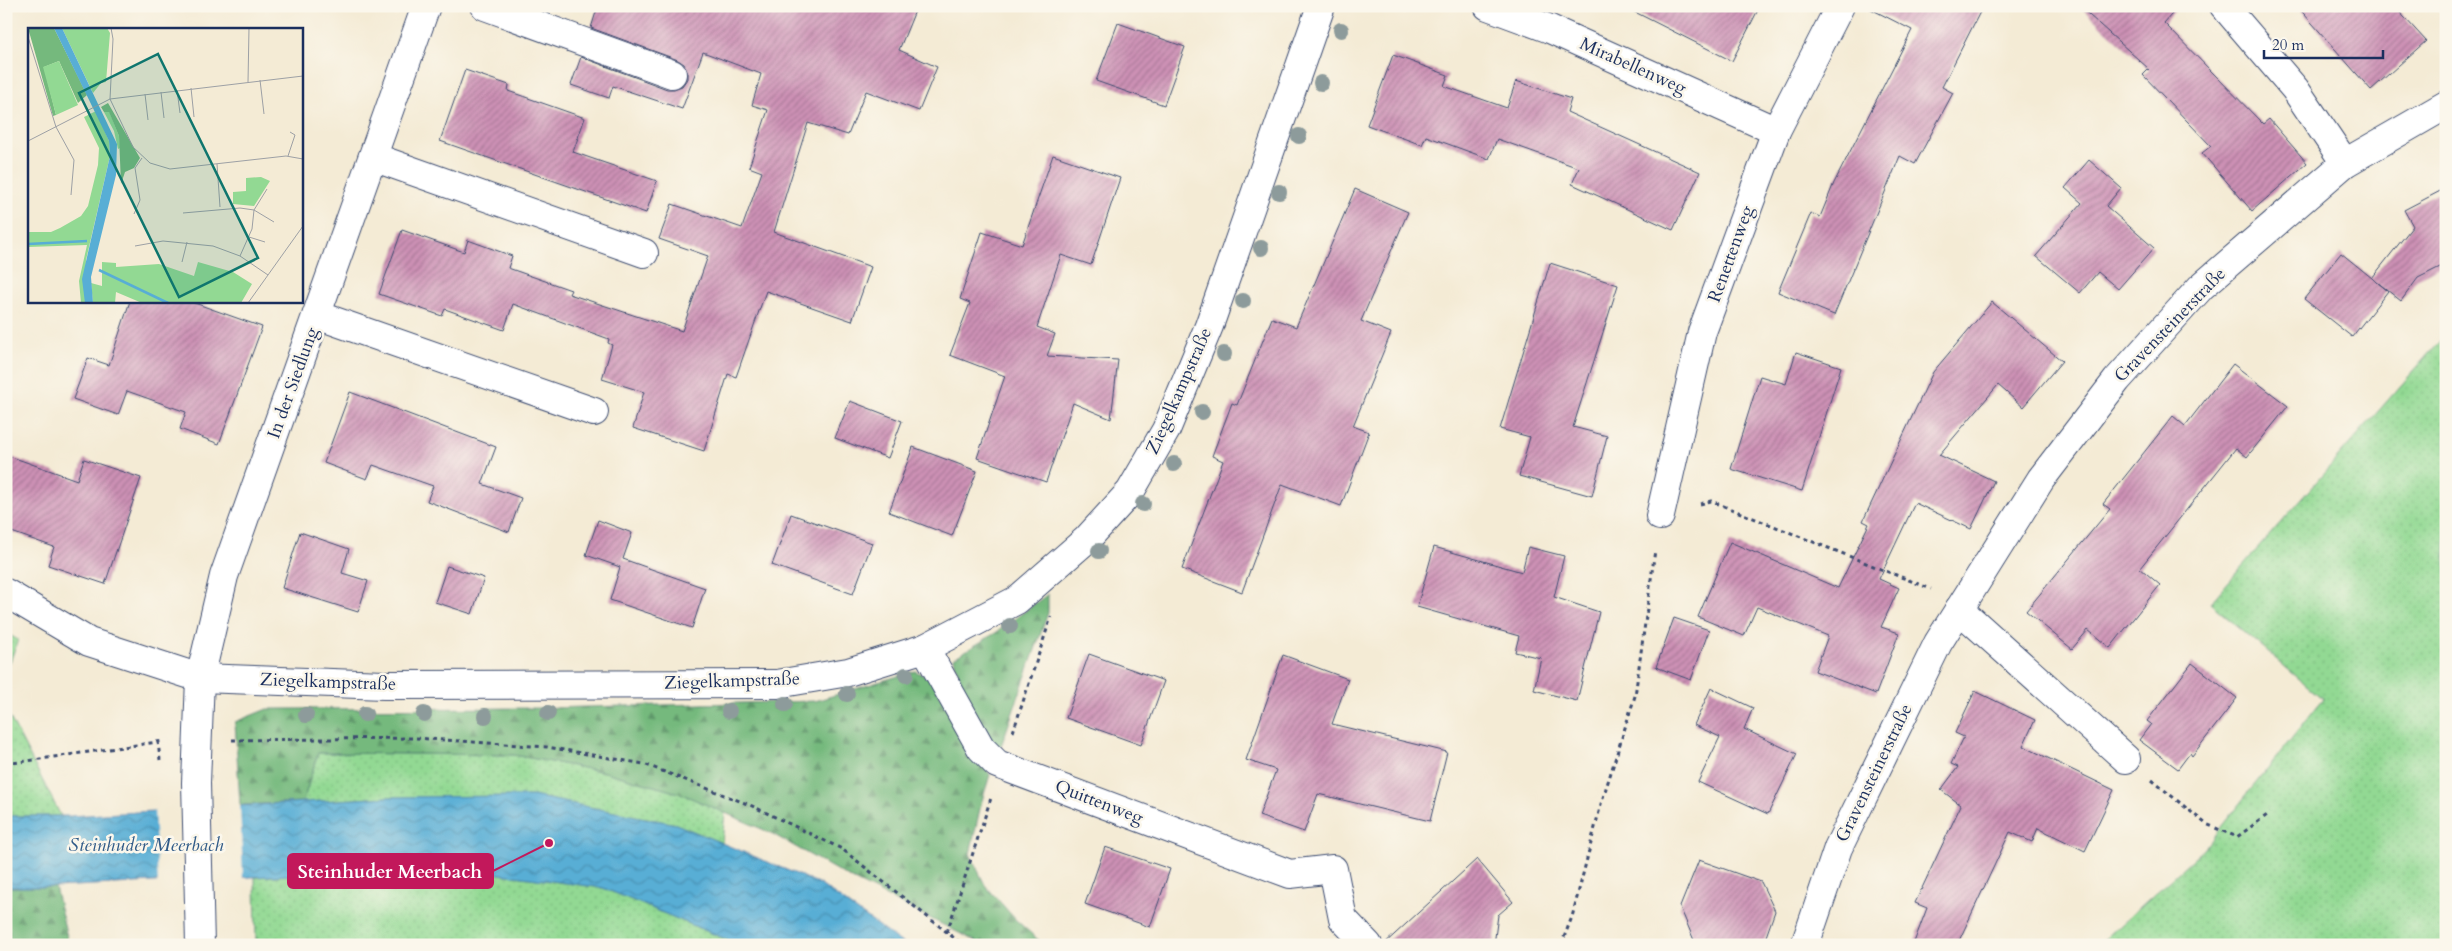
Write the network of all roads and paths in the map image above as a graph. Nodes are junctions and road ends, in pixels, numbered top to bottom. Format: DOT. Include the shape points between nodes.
graph roads {
  1 [pos="426,6"];
  2 [pos="485,6"];
  3 [pos="1321,6"];
  4 [pos="1488,6"];
  5 [pos="1840,6"];
  6 [pos="2224,6"];
  7 [pos="672,74"];
  8 [pos="2446,105"];
  9 [pos="1776,130"];
  10 [pos="373,157"];
  11 [pos="2346,163"];
  12 [pos="644,253"];
  13 [pos="317,315"];
  14 [pos="594,412"];
  15 [pos="1660,516"];
  16 [pos="6,594"];
  17 [pos="1959,609"];
  18 [pos="925,648"];
  19 [pos="200,678"];
  20 [pos="198,738"];
  21 [pos="2126,759"];
  22 [pos="6,764"];
  23 [pos="2270,812"];
  24 [pos="200,945"];
  25 [pos="963,945"];
  26 [pos="1368,945"];
  27 [pos="1561,945"];
  28 [pos="1805,945"];
  1 -- 10 [label="street, In der Siedlung"];
  2 -- 7 [label="street"];
  3 -- 18 [label="street, Ziegelkampstraße" via="1209,326 1166,430 1130,492 1087,539 1017,600"];
  4 -- 9 [label="street, Mirabellenweg" via="1550,29"];
  5 -- 9 [label="street, Renettenweg"];
  6 -- 11 [label="street" via="2295,89"];
  8 -- 11 [label="street, Gravensteinerstraße"];
  9 -- 15 [label="street, Renettenweg" via="1702,332"];
  10 -- 12 [label="street"];
  10 -- 13 [label="street, In der Siedlung"];
  11 -- 17 [label="street, Gravensteinerstraße" via="2201,287 2117,380 2041,479"];
  13 -- 14 [label="street"];
  13 -- 19 [label="street, In der Siedlung" via="224,576"];
  15 -- 17 [label="path" via="1711,501 1941,593"];
  15 -- 27 [label="path" via="1635,696 1601,804 1572,917"];
  16 -- 19 [label="street, Ziegelkampstraße" via="90,642"];
  17 -- 21 [label="street"];
  17 -- 28 [label="street, Gravensteinerstraße" via="1938,643 1838,848"];
  18 -- 19 [label="street, Ziegelkampstraße" via="848,672 776,684 384,685"];
  18 -- 26 [label="street, Quittenweg" via="981,748 997,764 1290,874 1333,869 1343,918"];
  19 -- 20 [label="street"];
  20 -- 22 [label="path"];
  20 -- 24 [label="street"];
  20 -- 25 [label="path" via="415,738 547,748 644,764 750,805 842,849"];
  21 -- 23 [label="path" via="2206,824 2236,837"];
}
